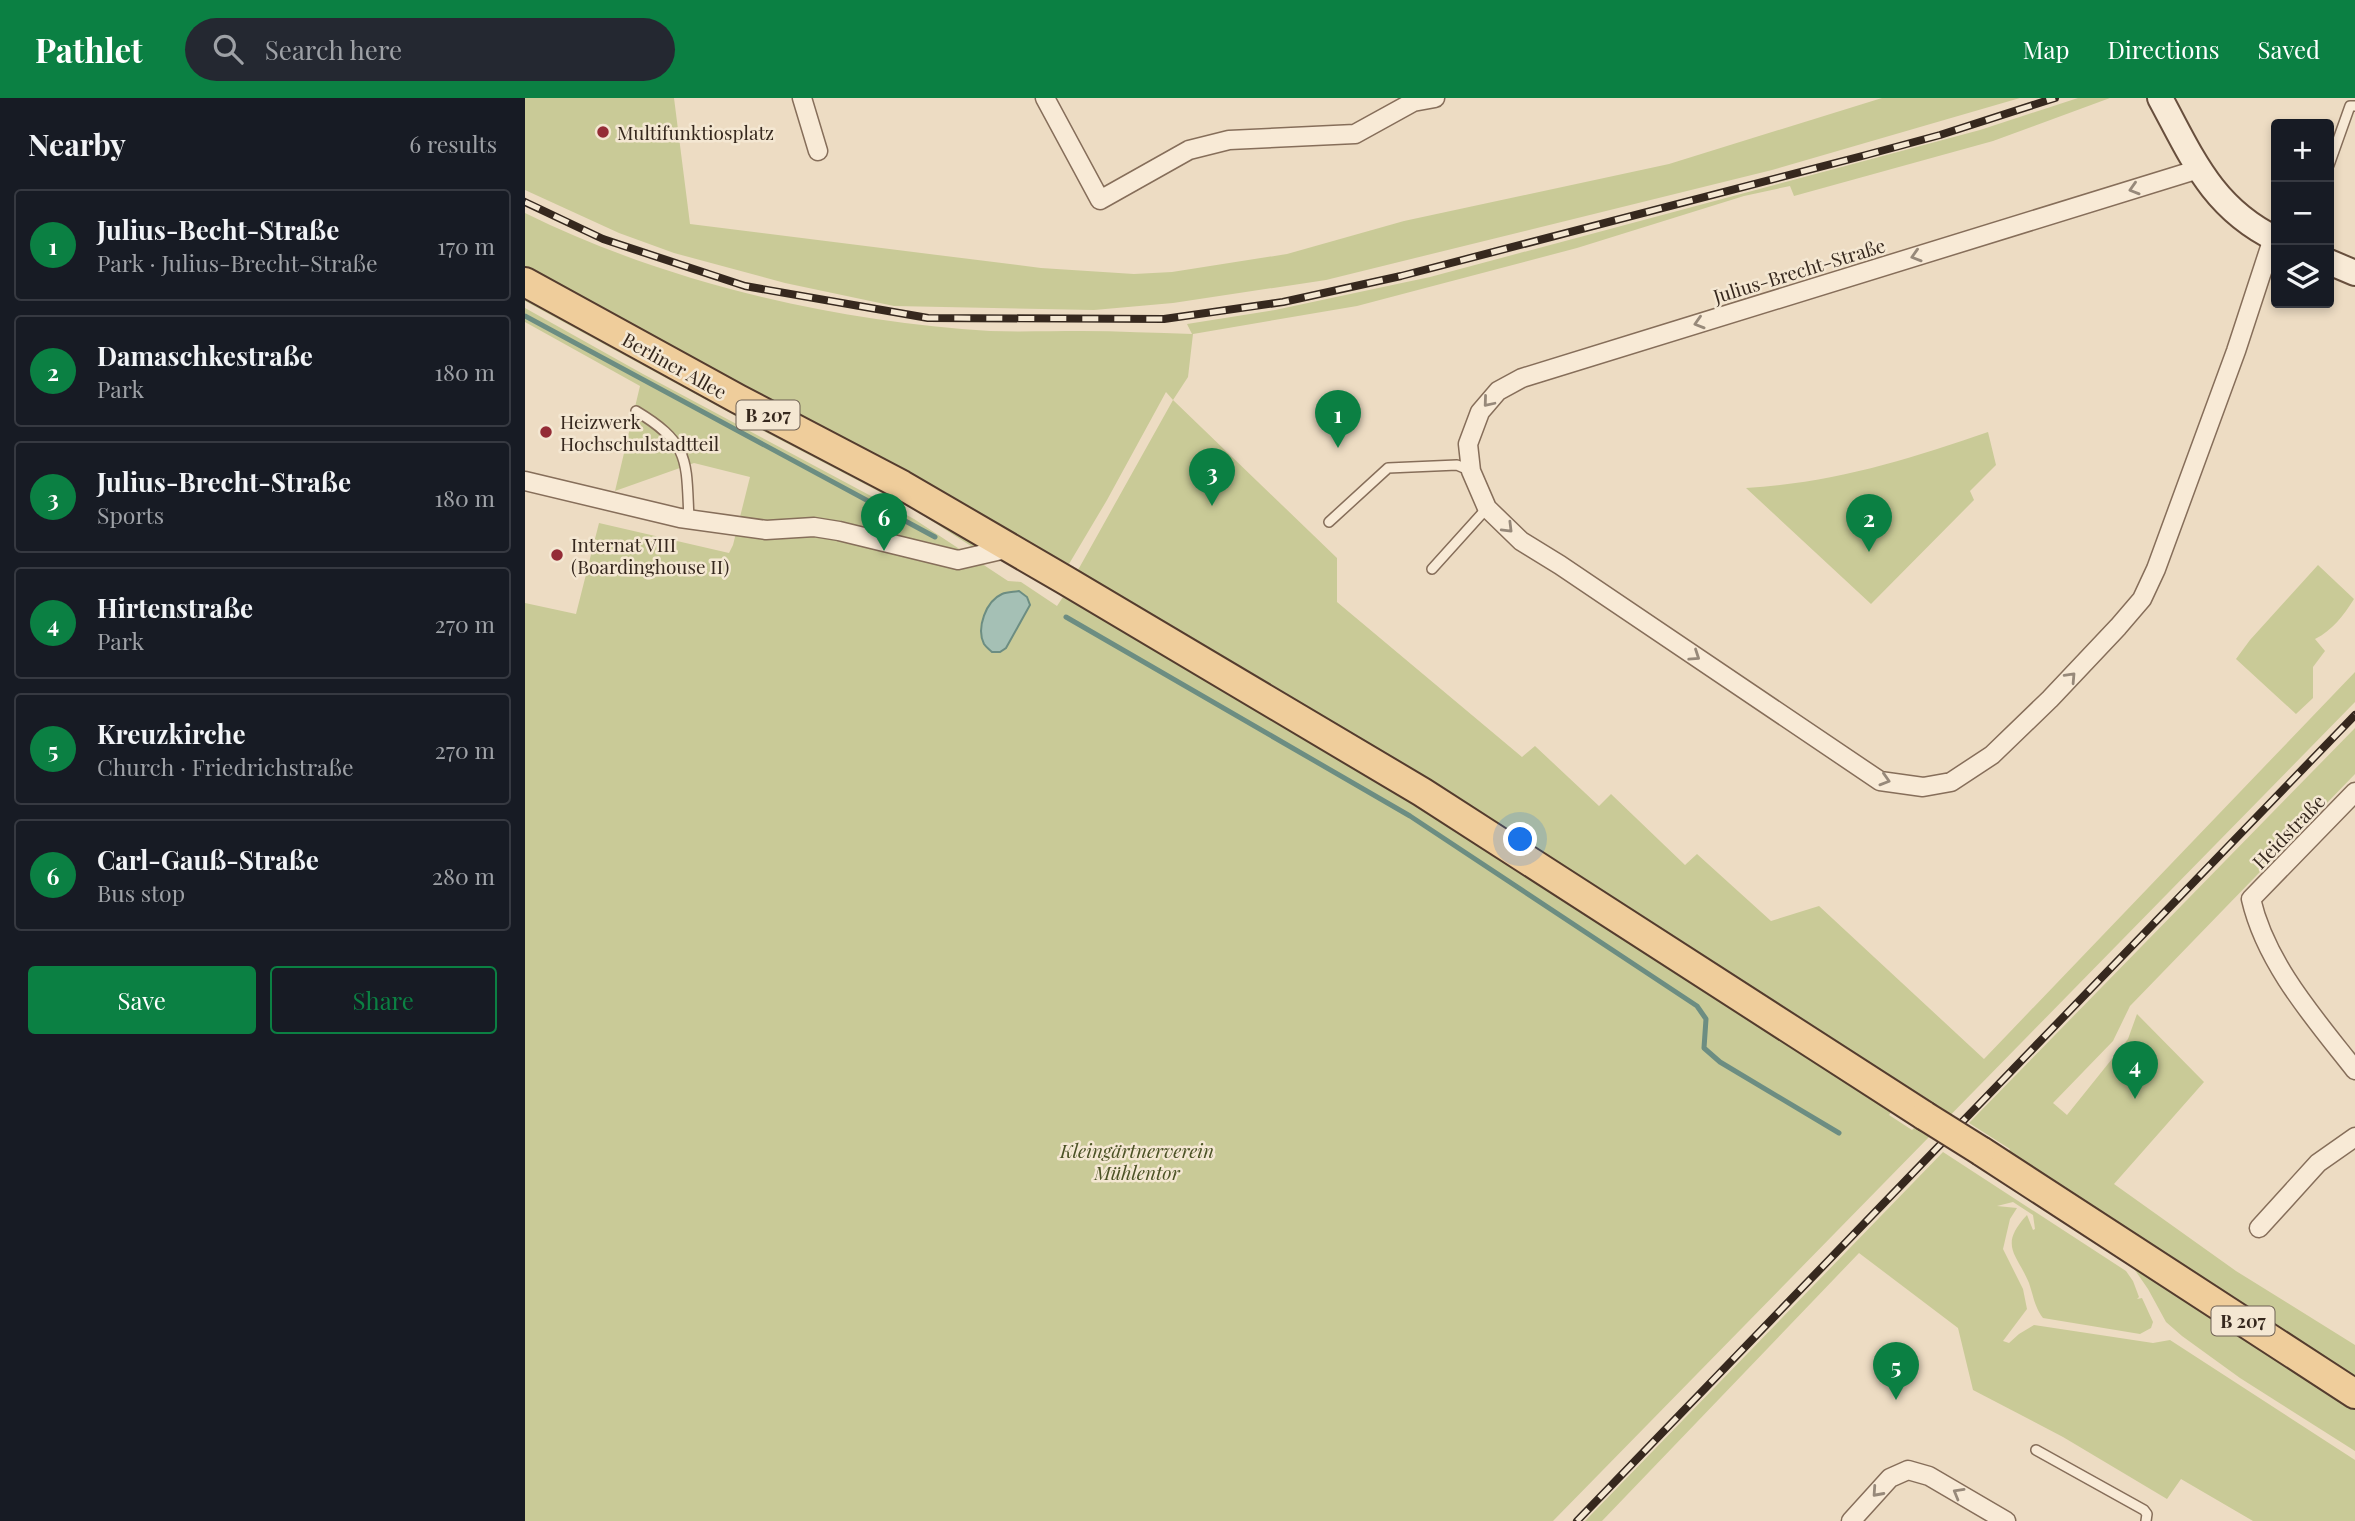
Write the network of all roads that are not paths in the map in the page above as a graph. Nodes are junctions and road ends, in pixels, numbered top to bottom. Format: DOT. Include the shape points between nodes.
graph roads {
  1 [pos="802,98"];
  2 [pos="1045,98"];
  3 [pos="1435,98"];
  4 [pos="2160,98"];
  5 [pos="2355,106"];
  6 [pos="818,151"];
  7 [pos="2334,151"];
  8 [pos="2199,169"];
  9 [pos="2271,237"];
  10 [pos="2273,245"];
  11 [pos="2334,264"];
  12 [pos="2355,273"];
  13 [pos="525,282"];
  14 [pos="636,411"];
  15 [pos="1471,471"];
  16 [pos="525,481"];
  17 [pos="1487,508"];
  18 [pos="689,519"];
  19 [pos="1329,522"];
  20 [pos="1010,548"];
  21 [pos="1431,569"];
  22 [pos="2355,792"];
  23 [pos="2355,1070"];
  24 [pos="2355,1137"];
  25 [pos="2259,1228"];
  26 [pos="2355,1394"];
  27 [pos="2036,1450"];
  28 [pos="1851,1521"];
  29 [pos="2006,1521"];
  30 [pos="2146,1521"];
  1 -- 6 [label="street"];
  2 -- 3 [label="street" via="1100,200 1189,150 1230,140 1355,134 1413,102"];
  4 -- 8 [label="street"];
  5 -- 7 [label="lane" via="2350,106"];
  8 -- 9 [label="street" via="2229,209"];
  8 -- 15 [label="street, Julius-Brecht-Straße, one-way" via="1522,378 1498,391 1480,412 1468,444"];
  17 -- 10 [label="street, one-way" via="1521,541 1880,781 1923,787 1951,782 1992,755 2024,725 2142,599"];
  11 -- 12 [label="street"];
  13 -- 20 [label="main road, Berliner Allee / B 207"];
  14 -- 18 [label="lane" via="669,433 679,447 686,466"];
  15 -- 17 [label="street"];
  15 -- 19 [label="lane" via="1457,465 1388,468"];
  16 -- 18 [label="street"];
  17 -- 21 [label="lane"];
  18 -- 20 [label="street" via="766,530 814,527 958,560"];
  20 -- 26 [label="main road, B 207, bridge" via="1422,792"];
  22 -- 23 [label="street, Heidstraße" via="2251,899 2256,923 2283,974"];
  24 -- 25 [label="street" via="2318,1163"];
  27 -- 30 [label="lane" via="2144,1510"];
  29 -- 28 [label="street, one-way" via="1929,1476 1908,1470 1890,1478"];
}
